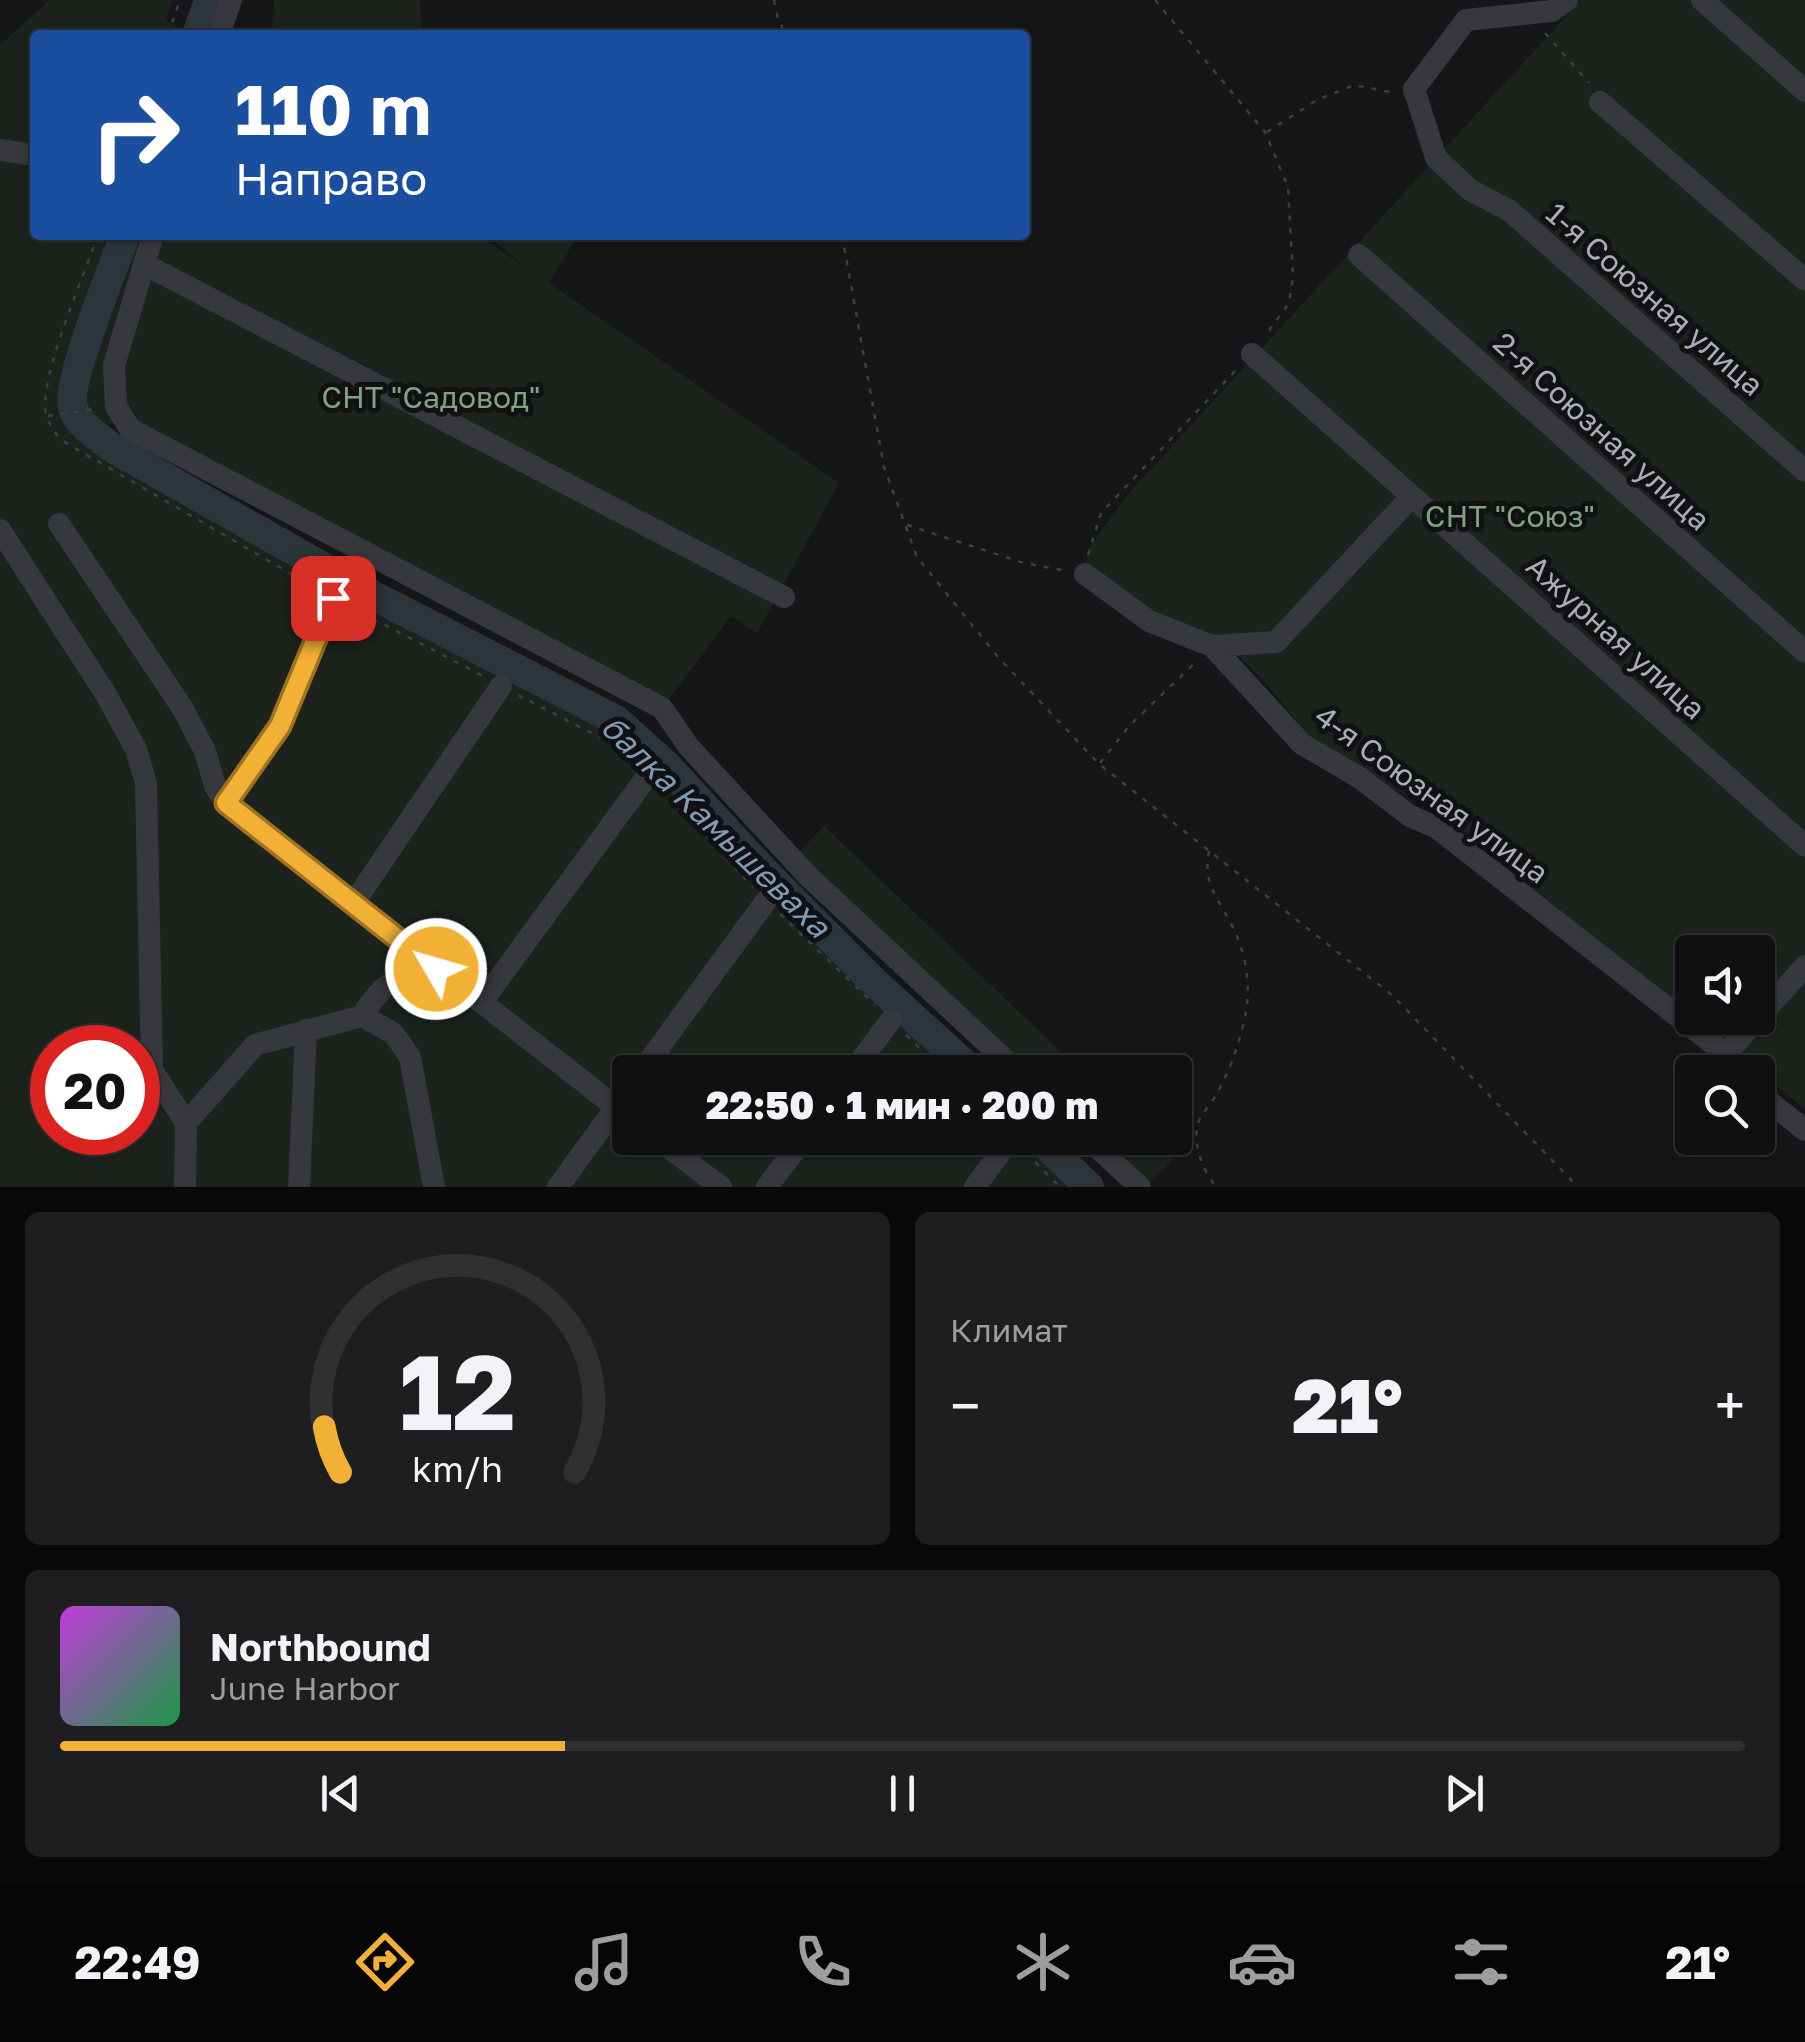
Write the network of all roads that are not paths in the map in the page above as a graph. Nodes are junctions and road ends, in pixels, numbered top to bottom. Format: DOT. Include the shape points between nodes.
graph roads {
  1 [pos="230,0"];
  2 [pos="1567,0"];
  3 [pos="1702,0"];
  4 [pos="221,30"];
  5 [pos="1805,90"];
  6 [pos="1600,102"];
  7 [pos="0,150"];
  8 [pos="30,154"];
  9 [pos="151,240"];
  10 [pos="1360,255"];
  11 [pos="144,264"];
  12 [pos="1805,280"];
  13 [pos="1252,354"];
  14 [pos="1805,471"];
  15 [pos="1412,496"];
  16 [pos="59,524"];
  17 [pos="0,530"];
  18 [pos="1085,574"];
  19 [pos="784,597"];
  20 [pos="333,598"];
  21 [pos="1212,646"];
  22 [pos="1805,652"];
  23 [pos="501,686"];
  24 [pos="648,776"];
  25 [pos="226,803"];
  26 [pos="1805,846"];
  27 [pos="766,901"];
  28 [pos="354,904"];
  29 [pos="1805,966"];
  30 [pos="436,969"];
  31 [pos="481,1003"];
  32 [pos="362,1016"];
  33 [pos="891,1020"];
  34 [pos="306,1030"];
  35 [pos="654,1055"];
  36 [pos="865,1055"];
  37 [pos="1000,1055"];
  38 [pos="1723,1055"];
  39 [pos="1739,1055"];
  40 [pos="612,1096"];
  41 [pos="1775,1106"];
  42 [pos="612,1121"];
  43 [pos="186,1123"];
  44 [pos="1805,1130"];
  45 [pos="679,1155"];
  46 [pos="792,1155"];
  47 [pos="999,1155"];
  48 [pos="1105,1155"];
  49 [pos="185,1187"];
  50 [pos="299,1187"];
  51 [pos="434,1187"];
  52 [pos="558,1187"];
  53 [pos="721,1187"];
  54 [pos="768,1187"];
  55 [pos="975,1187"];
  56 [pos="1140,1187"];
  1 -- 4 [label="street"];
  2 -- 14 [label="street, 1-я Союзная улица" via="1552,11 1466,20 1414,89 1436,158 1470,190 1510,211"];
  3 -- 5 [label="street"];
  6 -- 12 [label="street"];
  7 -- 8 [label="street"];
  9 -- 11 [label="street"];
  10 -- 22 [label="street, 2-я Союзная улица"];
  11 -- 19 [label="street"];
  11 -- 37 [label="street" via="114,365 116,406 130,429 662,708 689,747 808,876"];
  13 -- 15 [label="street, Ажурная улица"];
  15 -- 21 [label="street" via="1276,642"];
  15 -- 26 [label="street, Ажурная улица"];
  16 -- 25 [label="street" via="183,708"];
  17 -- 43 [label="street" via="136,749 146,783 152,1070"];
  18 -- 21 [label="street, 4-я Союзная улица" via="1150,622"];
  20 -- 25 [label="street" via="280,726"];
  21 -- 38 [label="street, 4-я Союзная улица" via="1302,744 1436,827"];
  23 -- 28 [label="street"];
  24 -- 31 [label="street"];
  25 -- 28 [label="street"];
  27 -- 35 [label="street"];
  28 -- 30 [label="street"];
  29 -- 39 [label="street"];
  30 -- 31 [label="street"];
  30 -- 32 [label="street" via="394,978"];
  31 -- 40 [label="street"];
  32 -- 34 [label="street"];
  32 -- 51 [label="street" via="393,1033 410,1056"];
  33 -- 36 [label="street"];
  34 -- 43 [label="street" via="255,1045"];
  34 -- 50 [label="street"];
  41 -- 44 [label="street"];
  42 -- 52 [label="street"];
  43 -- 49 [label="street"];
  45 -- 53 [label="street"];
  46 -- 54 [label="street"];
  47 -- 55 [label="street"];
  48 -- 56 [label="street"];
}
